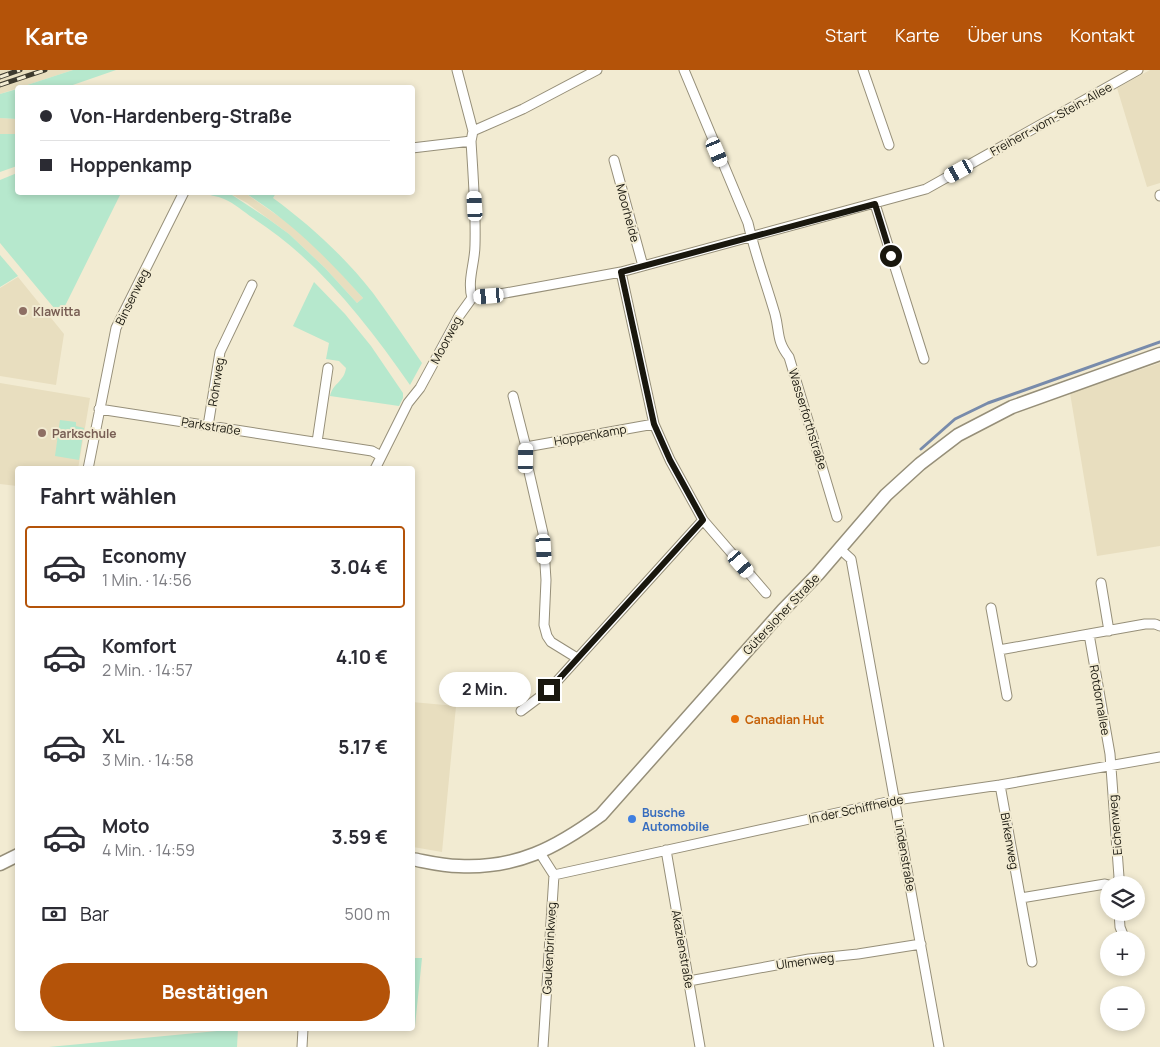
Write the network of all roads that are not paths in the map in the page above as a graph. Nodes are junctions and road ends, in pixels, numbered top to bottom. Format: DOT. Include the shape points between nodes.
graph roads {
  1 [pos="457,70"];
  2 [pos="597,70"];
  3 [pos="684,70"];
  4 [pos="863,70"];
  5 [pos="1138,70"];
  6 [pos="473,131"];
  7 [pos="471,141"];
  8 [pos="889,145"];
  9 [pos="415,148"];
  10 [pos="614,160"];
  11 [pos="182,195"];
  12 [pos="875,204"];
  13 [pos="751,236"];
  14 [pos="643,266"];
  15 [pos="621,272"];
  16 [pos="252,285"];
  17 [pos="472,298"];
  18 [pos="1160,354"];
  19 [pos="924,359"];
  20 [pos="328,368"];
  21 [pos="513,396"];
  22 [pos="100,409"];
  23 [pos="654,424"];
  24 [pos="208,426"];
  25 [pos="317,442"];
  26 [pos="526,447"];
  27 [pos="381,456"];
  28 [pos="89,466"];
  29 [pos="376,466"];
  30 [pos="837,517"];
  31 [pos="703,520"];
  32 [pos="840,549"];
  33 [pos="1101,583"];
  34 [pos="766,593"];
  35 [pos="991,608"];
  36 [pos="1160,626"];
  37 [pos="1109,630"];
  38 [pos="1089,634"];
  39 [pos="999,650"];
  40 [pos="577,658"];
  41 [pos="1007,696"];
  42 [pos="521,711"];
  43 [pos="1160,757"];
  44 [pos="1111,766"];
  45 [pos="1000,784"];
  46 [pos="896,800"];
  47 [pos="666,850"];
  48 [pos="540,853"];
  49 [pos="15,856"];
  50 [pos="415,859"];
  51 [pos="0,864"];
  52 [pos="554,875"];
  53 [pos="1120,876"];
  54 [pos="1100,885"];
  55 [pos="1021,898"];
  56 [pos="921,944"];
  57 [pos="1032,962"];
  58 [pos="689,981"];
  59 [pos="303,1031"];
  60 [pos="302,1047"];
  61 [pos="544,1047"];
  62 [pos="700,1047"];
  63 [pos="939,1047"];
  1 -- 6 [label="street"];
  2 -- 6 [label="street"];
  3 -- 13 [label="street, Wasserforthstraße"];
  4 -- 8 [label="street"];
  5 -- 12 [label="street, Freiherr-vom-Stein-Allee" via="926,189"];
  6 -- 7 [label="street"];
  7 -- 9 [label="street"];
  7 -- 17 [label="street" via="475,228"];
  10 -- 14 [label="street, Moorheide"];
  11 -- 22 [label="street, Binsenweg" via="116,328"];
  12 -- 13 [label="street, Freiherr-vom-Stein-Allee"];
  12 -- 19 [label="street"];
  13 -- 14 [label="street, Freiherr-vom-Stein-Allee"];
  13 -- 30 [label="street, Wasserforthstraße" via="775,314 780,346 789,358"];
  14 -- 15 [label="street, Freiherr-vom-Stein-Allee"];
  15 -- 17 [label="street, Freiherr-vom-Stein-Allee"];
  15 -- 23 [label="street"];
  16 -- 24 [label="street, Rohrweg" via="220,352"];
  17 -- 27 [label="street, Moorweg" via="408,403"];
  18 -- 32 [label="main road, Gütersloher Straße" via="1012,407 958,435 886,495"];
  20 -- 25 [label="street"];
  21 -- 26 [label="street"];
  22 -- 24 [label="street, Parkstraße"];
  22 -- 28 [label="street"];
  23 -- 26 [label="street, Hoppenkamp"];
  23 -- 31 [label="street"];
  24 -- 25 [label="street, Parkstraße"];
  25 -- 27 [label="street, Parkstraße" via="372,451"];
  26 -- 40 [label="street" via="543,533 544,625 551,642"];
  27 -- 29 [label="street, Moorweg"];
  31 -- 34 [label="street"];
  31 -- 40 [label="street"];
  32 -- 46 [label="street, Lindenstraße" via="851,560"];
  32 -- 48 [label="main road, Gütersloher Straße" via="601,815"];
  33 -- 37 [label="street"];
  35 -- 39 [label="street"];
  36 -- 37 [label="street" via="1145,624"];
  37 -- 38 [label="street"];
  38 -- 39 [label="street"];
  38 -- 44 [label="street, Rotdornallee"];
  39 -- 41 [label="street"];
  40 -- 42 [label="street" via="549,690"];
  43 -- 44 [label="street, In der Schiffheide"];
  44 -- 45 [label="street, In der Schiffheide"];
  44 -- 53 [label="street, Eichenweg"];
  45 -- 46 [label="street, In der Schiffheide"];
  45 -- 55 [label="street, Birkenweg"];
  46 -- 47 [label="street, In der Schiffheide"];
  46 -- 56 [label="street, Lindenstraße"];
  47 -- 52 [label="street, In der Schiffheide"];
  47 -- 58 [label="street, Akazienstraße"];
  48 -- 50 [label="main road, Gütersloher Straße" via="496,865 459,866"];
  48 -- 52 [label="street"];
  49 -- 51 [label="main road"];
  52 -- 61 [label="street, Gaukenbrinkweg"];
  54 -- 55 [label="street"];
  55 -- 57 [label="street, Birkenweg"];
  56 -- 58 [label="street, Ulmenweg" via="809,959"];
  56 -- 63 [label="street, Lindenstraße"];
  58 -- 62 [label="street, Akazienstraße"];
  59 -- 60 [label="street"];
}
